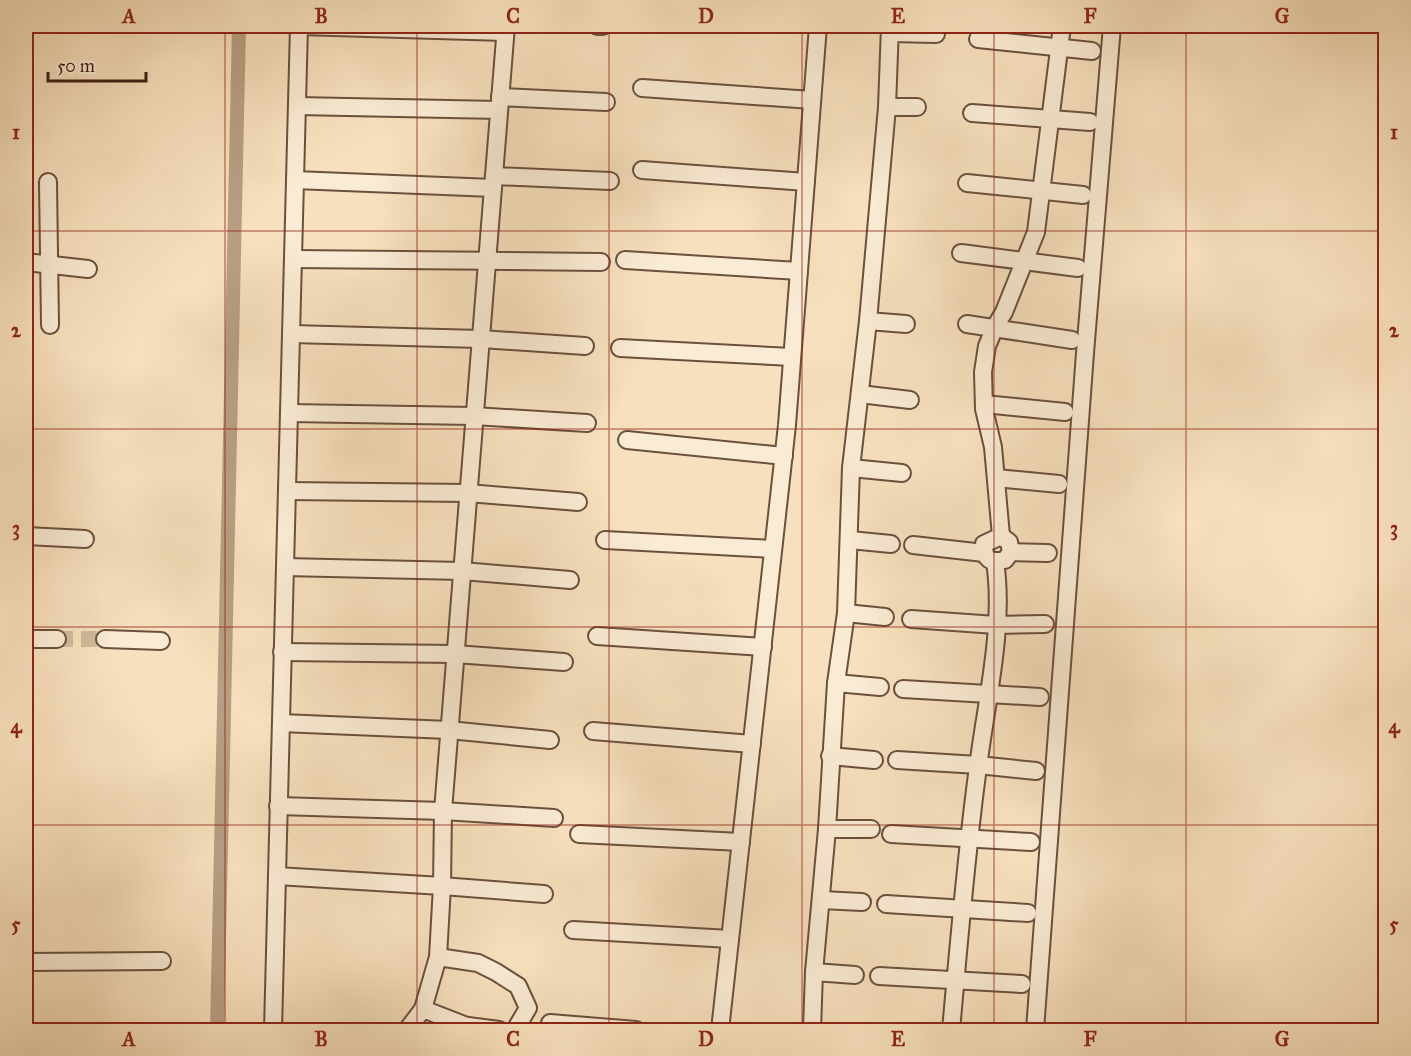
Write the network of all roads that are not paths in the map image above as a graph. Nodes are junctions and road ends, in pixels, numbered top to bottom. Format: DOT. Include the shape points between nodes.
graph roads {
  1 [pos="299,26"];
  2 [pos="597,26"];
  3 [pos="603,26"];
  4 [pos="818,26"];
  5 [pos="1062,26"];
  6 [pos="1112,26"];
  7 [pos="506,29"];
  8 [pos="890,29"];
  9 [pos="936,34"];
  10 [pos="978,39"];
  11 [pos="1060,49"];
  12 [pos="1092,51"];
  13 [pos="642,88"];
  14 [pos="812,100"];
  15 [pos="606,102"];
  16 [pos="499,103"];
  17 [pos="297,106"];
  18 [pos="887,107"];
  19 [pos="916,107"];
  20 [pos="972,112"];
  21 [pos="1051,120"];
  22 [pos="1090,122"];
  23 [pos="642,170"];
  24 [pos="295,180"];
  25 [pos="610,181"];
  26 [pos="48,182"];
  27 [pos="493,182"];
  28 [pos="806,182"];
  29 [pos="967,183"];
  30 [pos="1042,191"];
  31 [pos="1083,195"];
  32 [pos="961,253"];
  33 [pos="293,259"];
  34 [pos="625,260"];
  35 [pos="1026,260"];
  36 [pos="26,262"];
  37 [pos="487,262"];
  38 [pos="601,262"];
  39 [pos="48,264"];
  40 [pos="1078,268"];
  41 [pos="88,269"];
  42 [pos="799,270"];
  43 [pos="868,321"];
  44 [pos="906,324"];
  45 [pos="967,324"];
  46 [pos="50,325"];
  47 [pos="995,327"];
  48 [pos="291,334"];
  49 [pos="481,339"];
  50 [pos="1071,340"];
  51 [pos="585,346"];
  52 [pos="620,348"];
  53 [pos="792,357"];
  54 [pos="860,394"];
  55 [pos="910,400"];
  56 [pos="984,404"];
  57 [pos="1065,412"];
  58 [pos="289,413"];
  59 [pos="474,416"];
  60 [pos="587,423"];
  61 [pos="627,440"];
  62 [pos="784,456"];
  63 [pos="851,468"];
  64 [pos="902,473"];
  65 [pos="996,478"];
  66 [pos="1059,484"];
  67 [pos="287,491"];
  68 [pos="468,493"];
  69 [pos="578,502"];
  70 [pos="26,536"];
  71 [pos="1001,536"];
  72 [pos="85,539"];
  73 [pos="604,540"];
  74 [pos="850,540"];
  75 [pos="891,544"];
  76 [pos="913,545"];
  77 [pos="773,549"];
  78 [pos="1011,552"];
  79 [pos="1048,553"];
  80 [pos="989,558"];
  81 [pos="285,567"];
  82 [pos="462,571"];
  83 [pos="570,580"];
  84 [pos="846,613"];
  85 [pos="885,617"];
  86 [pos="911,619"];
  87 [pos="1045,624"];
  88 [pos="996,625"];
  89 [pos="597,636"];
  90 [pos="26,639"];
  91 [pos="57,639"];
  92 [pos="105,639"];
  93 [pos="161,641"];
  94 [pos="763,647"];
  95 [pos="282,652"];
  96 [pos="455,654"];
  97 [pos="564,662"];
  98 [pos="836,682"];
  99 [pos="880,687"];
  100 [pos="903,689"];
  101 [pos="990,694"];
  102 [pos="1040,698"];
  103 [pos="281,723"];
  104 [pos="449,730"];
  105 [pos="592,731"];
  106 [pos="550,740"];
  107 [pos="752,744"];
  108 [pos="830,756"];
  109 [pos="874,760"];
  110 [pos="897,760"];
  111 [pos="978,765"];
  112 [pos="1036,771"];
  113 [pos="278,806"];
  114 [pos="443,811"];
  115 [pos="554,818"];
  116 [pos="827,829"];
  117 [pos="872,829"];
  118 [pos="579,834"];
  119 [pos="891,834"];
  120 [pos="969,838"];
  121 [pos="741,842"];
  122 [pos="1031,842"];
  123 [pos="277,876"];
  124 [pos="442,886"];
  125 [pos="544,894"];
  126 [pos="821,900"];
  127 [pos="862,902"];
  128 [pos="886,904"];
  129 [pos="962,909"];
  130 [pos="1028,913"];
  131 [pos="573,930"];
  132 [pos="730,939"];
  133 [pos="438,957"];
  134 [pos="162,961"];
  135 [pos="26,962"];
  136 [pos="814,972"];
  137 [pos="855,975"];
  138 [pos="879,976"];
  139 [pos="956,981"];
  140 [pos="1022,984"];
  141 [pos="423,1009"];
  142 [pos="550,1023"];
  143 [pos="472,1028"];
  144 [pos="273,1030"];
  145 [pos="407,1030"];
  146 [pos="499,1030"];
  147 [pos="515,1030"];
  148 [pos="636,1030"];
  149 [pos="720,1030"];
  150 [pos="812,1030"];
  151 [pos="951,1030"];
  152 [pos="1035,1030"];
  1 -- 7 [label="street"];
  1 -- 17 [label="street"];
  2 -- 3 [label="street"];
  4 -- 14 [label="street"];
  5 -- 11 [label="street"];
  6 -- 152 [label="street"];
  7 -- 16 [label="street"];
  8 -- 9 [label="street"];
  8 -- 18 [label="street"];
  10 -- 11 [label="street"];
  11 -- 12 [label="street"];
  11 -- 21 [label="street"];
  13 -- 14 [label="street"];
  14 -- 28 [label="street"];
  15 -- 16 [label="street"];
  16 -- 17 [label="street"];
  16 -- 27 [label="street"];
  17 -- 24 [label="street"];
  18 -- 19 [label="street"];
  18 -- 43 [label="street"];
  20 -- 21 [label="street"];
  21 -- 22 [label="street"];
  21 -- 30 [label="street"];
  23 -- 28 [label="street"];
  24 -- 27 [label="street"];
  24 -- 33 [label="street"];
  25 -- 27 [label="street"];
  26 -- 39 [label="street"];
  27 -- 37 [label="street"];
  28 -- 42 [label="street"];
  29 -- 30 [label="street"];
  30 -- 31 [label="street"];
  30 -- 35 [label="street" via="1036,232"];
  32 -- 35 [label="street"];
  33 -- 37 [label="street"];
  33 -- 48 [label="street"];
  34 -- 42 [label="street"];
  35 -- 40 [label="street"];
  35 -- 47 [label="street"];
  36 -- 39 [label="street"];
  37 -- 38 [label="street"];
  37 -- 49 [label="street"];
  39 -- 41 [label="street"];
  39 -- 46 [label="street"];
  42 -- 53 [label="street"];
  43 -- 44 [label="street"];
  43 -- 54 [label="street"];
  45 -- 47 [label="street"];
  47 -- 50 [label="street"];
  47 -- 56 [label="street" via="983,372"];
  48 -- 49 [label="street"];
  48 -- 58 [label="street"];
  49 -- 51 [label="street"];
  49 -- 59 [label="street"];
  52 -- 53 [label="street"];
  53 -- 62 [label="street"];
  54 -- 55 [label="street"];
  54 -- 63 [label="street"];
  56 -- 57 [label="street"];
  56 -- 65 [label="street"];
  58 -- 59 [label="street"];
  58 -- 67 [label="street"];
  59 -- 60 [label="street"];
  59 -- 68 [label="street"];
  61 -- 62 [label="street"];
  62 -- 77 [label="street"];
  63 -- 64 [label="street"];
  63 -- 74 [label="street"];
  65 -- 66 [label="street"];
  65 -- 71 [label="street"];
  67 -- 68 [label="street"];
  67 -- 81 [label="street"];
  68 -- 69 [label="street"];
  68 -- 82 [label="street"];
  70 -- 72 [label="street"];
  71 -- 78 [label="street" via="1009,542"];
  71 -- 80 [label="street" via="984,544"];
  73 -- 77 [label="street"];
  74 -- 75 [label="street"];
  74 -- 84 [label="street"];
  76 -- 80 [label="street"];
  77 -- 94 [label="street"];
  78 -- 79 [label="street"];
  78 -- 80 [label="street" via="1005,560"];
  80 -- 88 [label="street" via="997,576"];
  81 -- 82 [label="street"];
  81 -- 95 [label="street"];
  82 -- 83 [label="street"];
  82 -- 96 [label="street"];
  84 -- 85 [label="street"];
  84 -- 98 [label="street"];
  86 -- 88 [label="street"];
  87 -- 88 [label="street"];
  88 -- 101 [label="street"];
  89 -- 94 [label="street"];
  90 -- 91 [label="street"];
  92 -- 93 [label="street"];
  94 -- 107 [label="street"];
  95 -- 96 [label="street"];
  95 -- 103 [label="street"];
  96 -- 97 [label="street"];
  96 -- 104 [label="street"];
  98 -- 99 [label="street"];
  98 -- 108 [label="street"];
  100 -- 101 [label="street"];
  101 -- 102 [label="street"];
  101 -- 111 [label="street"];
  103 -- 104 [label="street"];
  103 -- 113 [label="street"];
  104 -- 106 [label="street"];
  104 -- 114 [label="street"];
  105 -- 107 [label="street"];
  107 -- 121 [label="street"];
  108 -- 109 [label="street"];
  108 -- 116 [label="street"];
  110 -- 111 [label="street"];
  111 -- 112 [label="street"];
  111 -- 120 [label="street"];
  113 -- 114 [label="street"];
  113 -- 123 [label="street"];
  114 -- 115 [label="street"];
  114 -- 124 [label="street"];
  116 -- 117 [label="street"];
  116 -- 126 [label="street"];
  118 -- 121 [label="street"];
  119 -- 120 [label="street"];
  120 -- 122 [label="street"];
  120 -- 129 [label="street"];
  121 -- 132 [label="street"];
  123 -- 124 [label="street"];
  123 -- 144 [label="street"];
  124 -- 125 [label="street"];
  124 -- 133 [label="street"];
  126 -- 127 [label="street"];
  126 -- 136 [label="street"];
  128 -- 129 [label="street"];
  129 -- 130 [label="street"];
  129 -- 139 [label="street"];
  131 -- 132 [label="street"];
  132 -- 149 [label="street"];
  133 -- 141 [label="street"];
  133 -- 147 [label="street" via="478,963 518,986 528,1008"];
  134 -- 135 [label="street"];
  136 -- 137 [label="street"];
  136 -- 150 [label="street"];
  138 -- 139 [label="street"];
  139 -- 140 [label="street"];
  139 -- 151 [label="street"];
  141 -- 143 [label="street"];
  141 -- 145 [label="street"];
  142 -- 148 [label="street"];
  143 -- 146 [label="street"];
}
